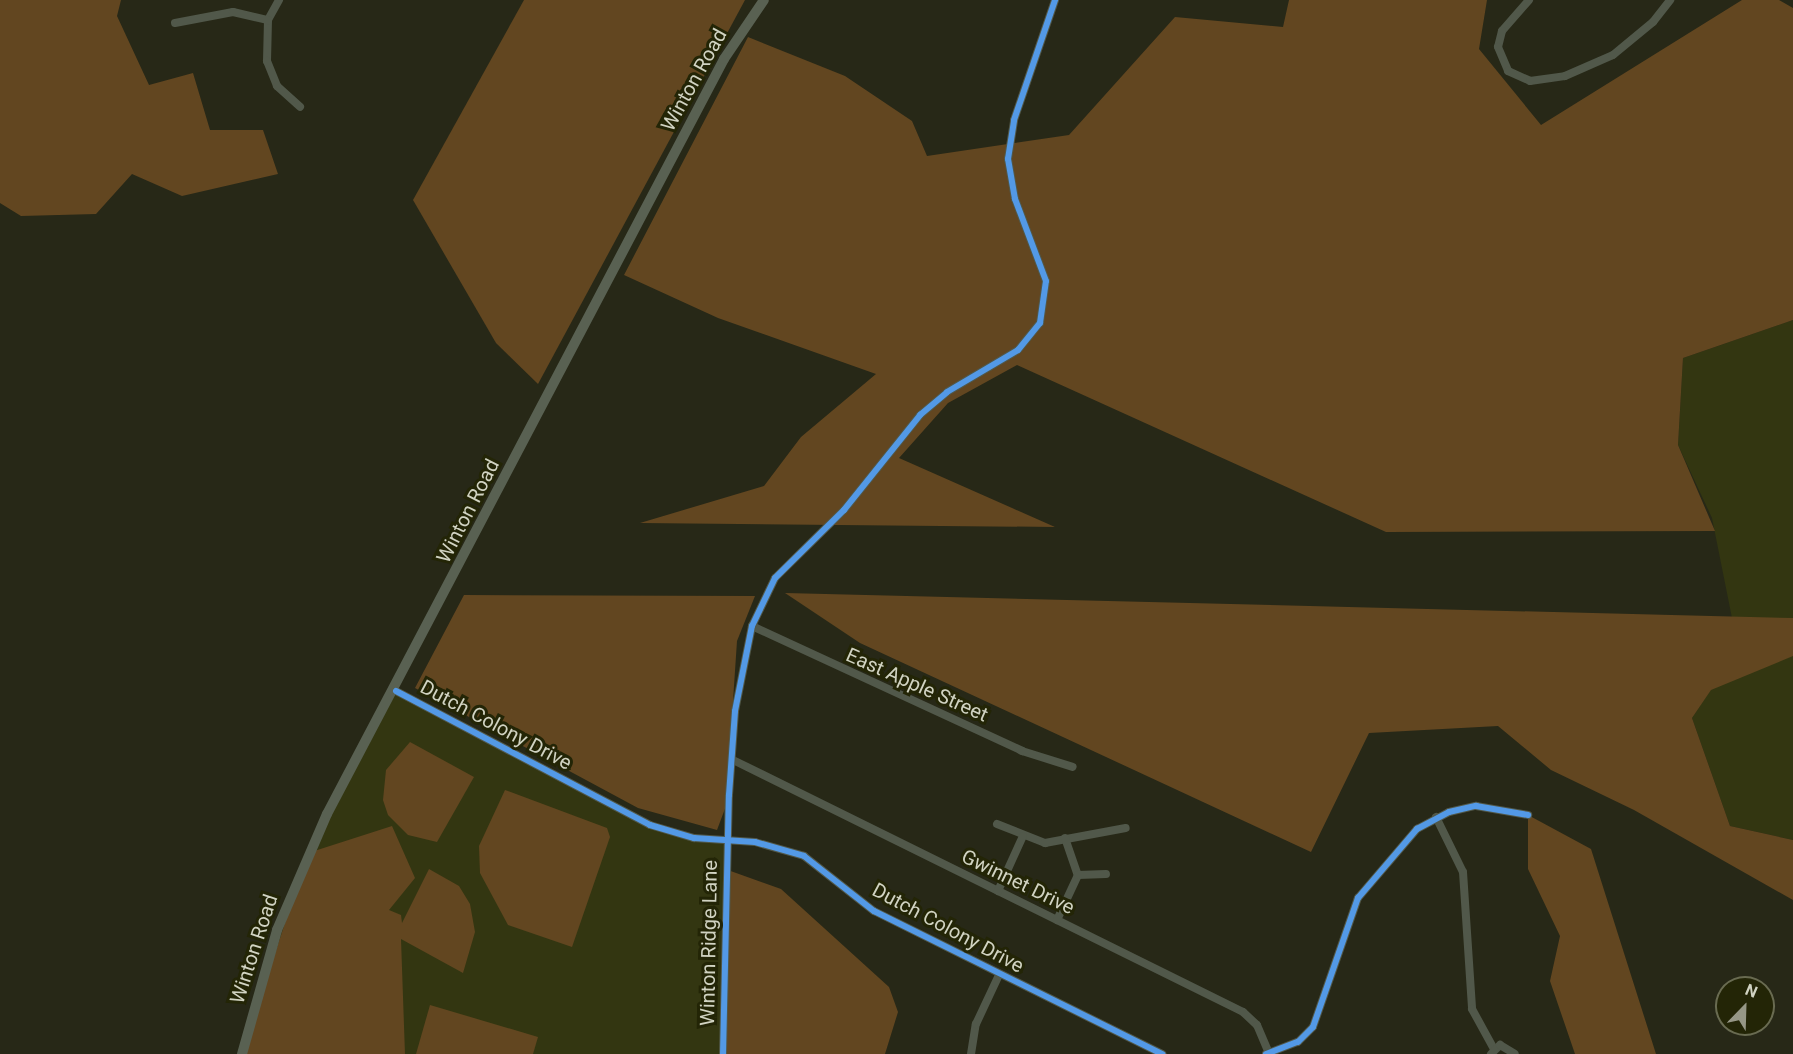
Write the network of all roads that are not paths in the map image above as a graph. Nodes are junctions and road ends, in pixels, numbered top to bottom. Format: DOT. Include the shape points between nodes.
graph roads {
  1 [pos="279,0"];
  2 [pos="764,0"];
  3 [pos="1055,0"];
  4 [pos="1529,0"];
  5 [pos="1670,0"];
  6 [pos="268,20"];
  7 [pos="175,23"];
  8 [pos="300,108"];
  9 [pos="752,626"];
  10 [pos="396,691"];
  11 [pos="733,760"];
  12 [pos="1073,767"];
  13 [pos="1528,815"];
  14 [pos="1436,817"];
  15 [pos="998,824"];
  16 [pos="1126,828"];
  17 [pos="1023,836"];
  18 [pos="1065,838"];
  19 [pos="728,841"];
  20 [pos="1106,874"];
  21 [pos="1078,875"];
  22 [pos="998,891"];
  23 [pos="1057,920"];
  24 [pos="999,975"];
  25 [pos="1492,1052"];
  26 [pos="1267,1053"];
  27 [pos="242,1054"];
  28 [pos="723,1054"];
  29 [pos="971,1054"];
  30 [pos="1162,1054"];
  31 [pos="1515,1054"];
  1 -- 6 [label="street"];
  2 -- 10 [label="main road, Winton Road" via="713,79"];
  3 -- 9 [label="street, Winton Ridge Lane" via="1014,120 1008,159 1013,193 1046,280 1040,323 1018,350 947,392 920,415 844,510 775,578"];
  4 -- 5 [label="street" via="1502,31 1498,47 1508,71 1530,81 1565,76 1613,55 1653,22"];
  6 -- 7 [label="street" via="233,12"];
  6 -- 8 [label="street" via="267,61 277,86"];
  9 -- 11 [label="street, Winton Ridge Lane" via="735,711"];
  9 -- 12 [label="street, East Apple Street" via="1022,752"];
  10 -- 19 [label="street, Dutch Colony Drive" via="650,825"];
  10 -- 27 [label="main road, Winton Road" via="295,883"];
  11 -- 19 [label="street, Winton Ridge Lane"];
  11 -- 22 [label="street, Gwinnet Drive"];
  13 -- 14 [label="street" via="1490,805"];
  14 -- 25 [label="street" via="1463,872 1472,1009"];
  14 -- 26 [label="street" via="1411,835 1358,898 1313,1027 1298,1042"];
  15 -- 17 [label="street"];
  16 -- 18 [label="street"];
  17 -- 18 [label="street" via="1045,843"];
  17 -- 22 [label="street"];
  18 -- 21 [label="street"];
  19 -- 24 [label="street, Dutch Colony Drive" via="772,845 804,856 873,911"];
  19 -- 28 [label="street, Winton Ridge Lane"];
  20 -- 21 [label="street"];
  21 -- 23 [label="street"];
  22 -- 23 [label="street, Gwinnet Drive"];
  23 -- 26 [label="street, Gwinnet Drive" via="1249,1015"];
  24 -- 29 [label="street" via="976,1023"];
  24 -- 30 [label="street, Dutch Colony Drive"];
  25 -- 31 [label="street" via="1506,1046"];
}
